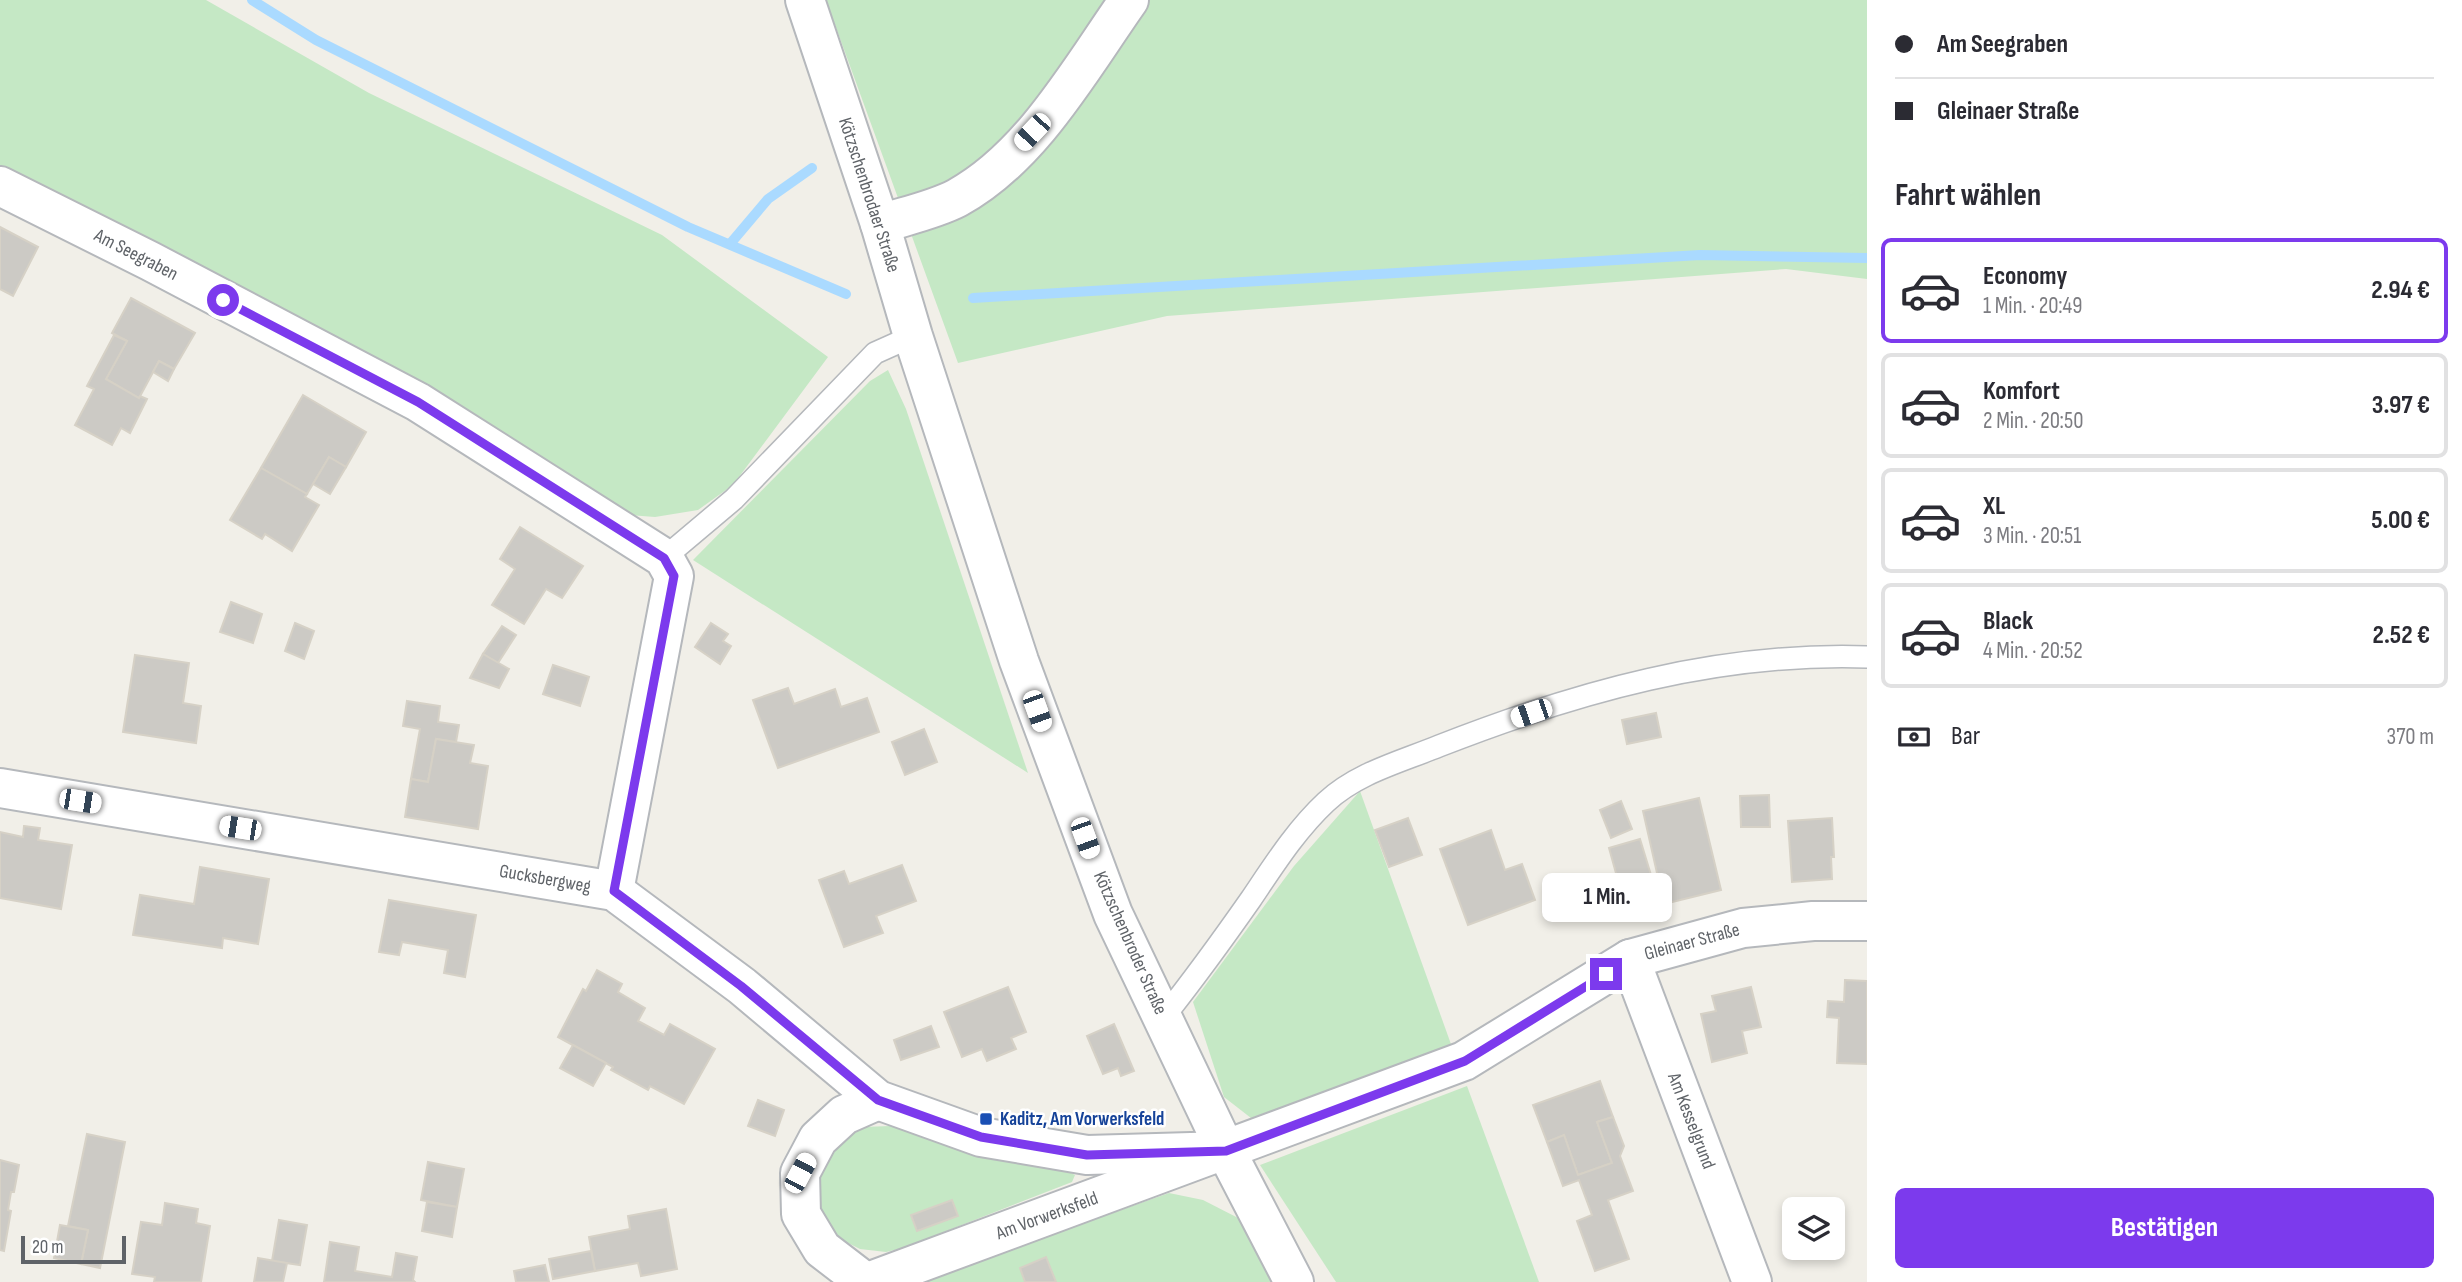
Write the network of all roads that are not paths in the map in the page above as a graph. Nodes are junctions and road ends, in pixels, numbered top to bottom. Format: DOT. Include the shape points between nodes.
graph roads {
  1 [pos="805,0"];
  2 [pos="1129,0"];
  3 [pos="0,186"];
  4 [pos="880,224"];
  5 [pos="913,336"];
  6 [pos="932,391"];
  7 [pos="664,558"];
  8 [pos="1867,657"];
  9 [pos="0,788"];
  10 [pos="614,891"];
  11 [pos="1867,921"];
  12 [pos="1630,959"];
  13 [pos="1163,1018"];
  14 [pos="878,1100"];
  15 [pos="1226,1151"];
  16 [pos="866,1282"];
  17 [pos="1294,1282"];
  18 [pos="1752,1282"];
  1 -- 4 [label="street, Kötzschenbrodaer Straße"];
  2 -- 4 [label="street" via="1050,113 997,171 955,198"];
  3 -- 7 [label="street, Am Seegraben" via="418,402"];
  4 -- 5 [label="street, Kötzschenbrodaer Straße"];
  5 -- 6 [label="street, Kötzschenbrodaer Straße"];
  5 -- 7 [label="lane" via="875,353 734,499"];
  6 -- 13 [label="street, Kötzschenbroder Straße" via="1018,661 1113,914"];
  7 -- 10 [label="street" via="674,576"];
  8 -- 13 [label="lane" via="1791,658 1646,678 1579,697 1363,776 1325,803 1293,838"];
  9 -- 10 [label="street, Gucksbergweg"];
  10 -- 14 [label="street, Gucksbergweg" via="741,986"];
  11 -- 12 [label="street, Gleinaer Straße" via="1743,928"];
  12 -- 15 [label="street, Gleinaer Straße" via="1465,1061"];
  12 -- 18 [label="street, Am Kesselgrund"];
  13 -- 15 [label="street, Kötzschenbroder Straße"];
  14 -- 15 [label="street, Gucksbergweg" via="981,1137 1087,1155"];
  14 -- 16 [label="street, Am Vorwerksfeld" via="844,1115 818,1139 800,1173 801,1214 822,1249"];
  15 -- 16 [label="street, Am Vorwerksfeld"];
  15 -- 17 [label="street, Kötzschenbroder Straße"];
}
